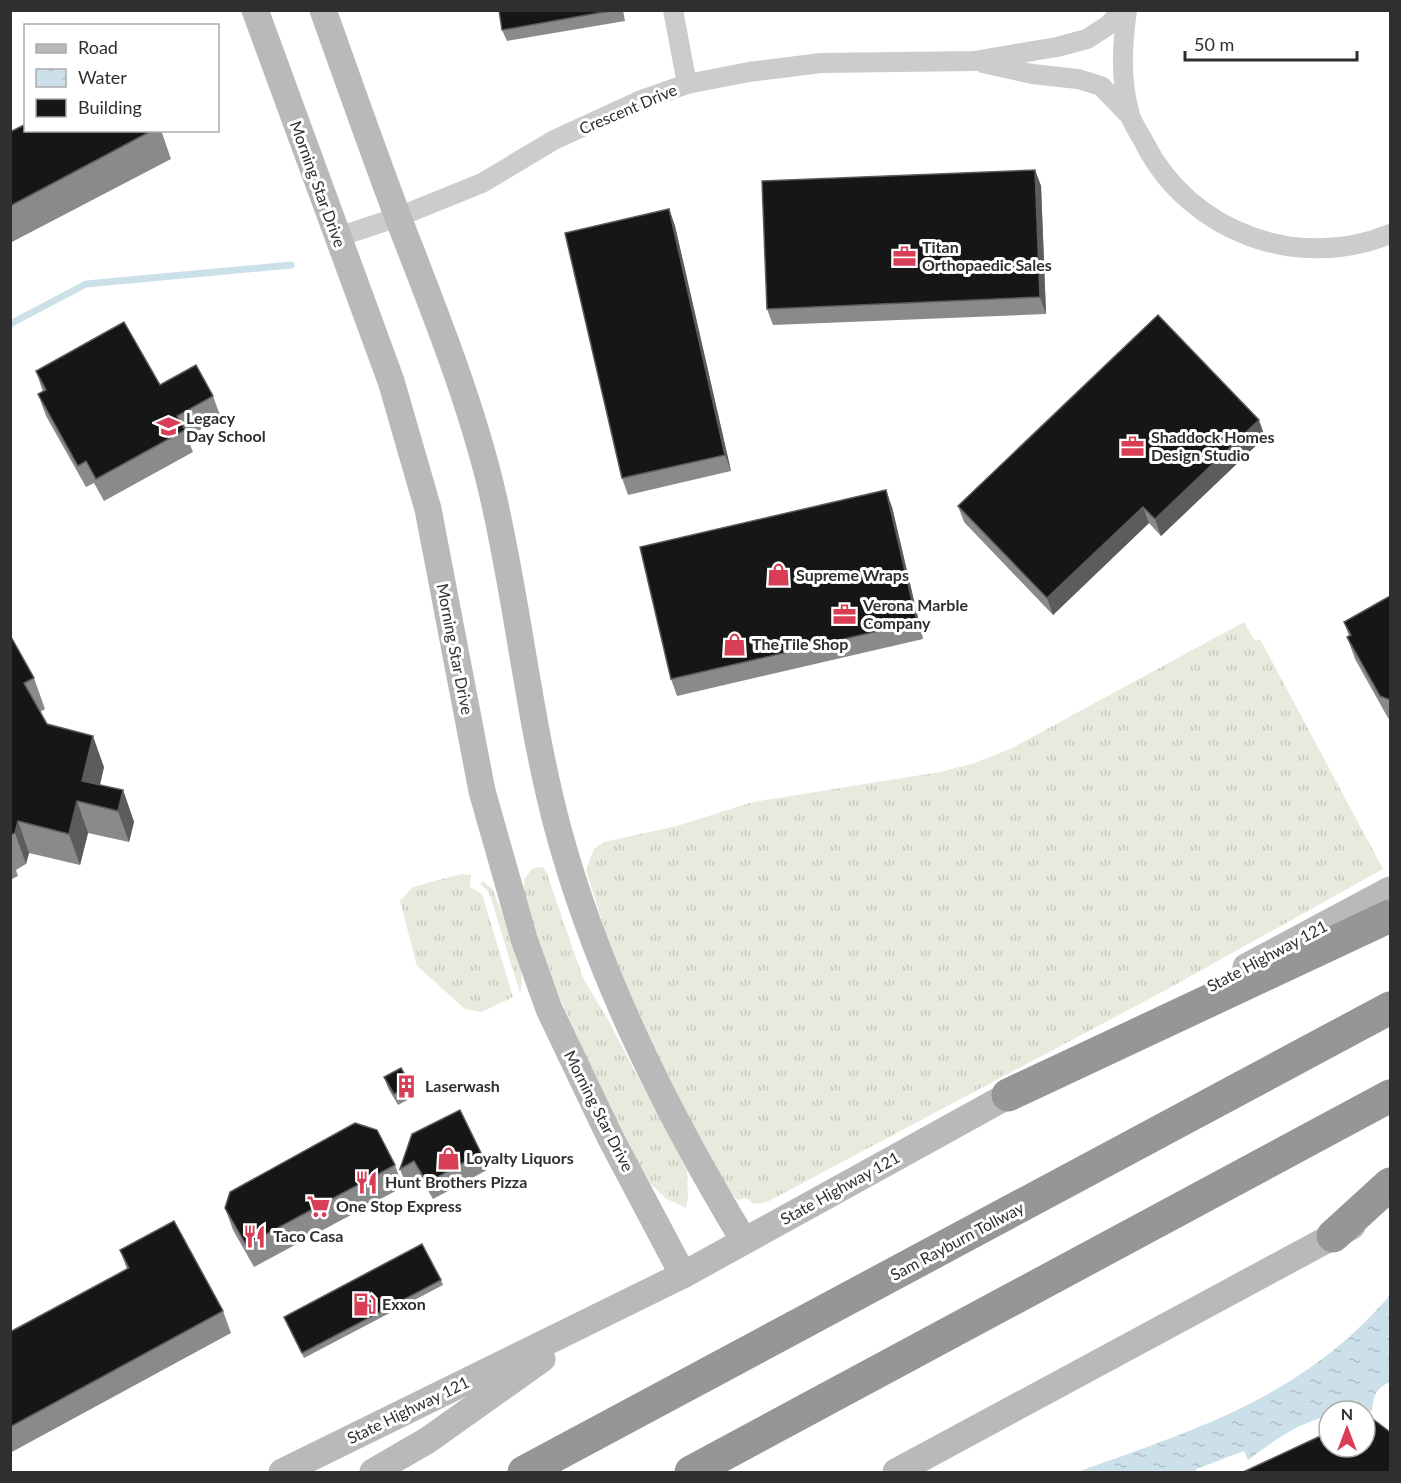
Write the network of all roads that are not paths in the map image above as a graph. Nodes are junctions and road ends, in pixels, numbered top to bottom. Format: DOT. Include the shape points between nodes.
graph roads {
  1 [pos="255,10"];
  2 [pos="323,10"];
  3 [pos="673,10"];
  4 [pos="1125,10"];
  5 [pos="975,61"];
  6 [pos="687,84"];
  7 [pos="1130,116"];
  8 [pos="398,217"];
  9 [pos="338,237"];
  10 [pos="1382,238"];
  11 [pos="1390,252"];
  12 [pos="1390,890"];
  13 [pos="1390,916"];
  14 [pos="1390,1008"];
  15 [pos="1008,1095"];
  16 [pos="1390,1096"];
  17 [pos="1390,1184"];
  18 [pos="1390,1206"];
  19 [pos="1333,1236"];
  20 [pos="744,1241"];
  21 [pos="683,1275"];
  22 [pos="612,1310"];
  23 [pos="282,1473"];
  24 [pos="373,1473"];
  25 [pos="524,1473"];
  26 [pos="691,1473"];
  27 [pos="896,1473"];
  1 -- 9 [label="street, Morning Star Drive"];
  2 -- 8 [label="street"];
  3 -- 6 [label="street"];
  4 -- 5 [label="street, Crescent Drive" via="1087,39"];
  4 -- 7 [label="street" via="1121,57"];
  5 -- 6 [label="street, Crescent Drive" via="821,63"];
  5 -- 7 [label="street, Crescent Drive" via="1101,86"];
  6 -- 8 [label="street, Crescent Drive" via="554,140 482,183"];
  7 -- 10 [label="street" via="1158,170 1201,212 1254,240 1314,250"];
  8 -- 9 [label="street, Crescent Drive"];
  8 -- 20 [label="street" via="453,360 491,486 546,780 596,944 641,1049 696,1160"];
  9 -- 21 [label="street, Morning Star Drive" via="391,381 428,510 482,791 524,939 554,1020"];
  10 -- 11 [label="street"];
  12 -- 15 [label="street, State Highway 121"];
  13 -- 15 [label="highway"];
  14 -- 25 [label="highway, Sam Rayburn Tollway"];
  15 -- 20 [label="street, State Highway 121"];
  16 -- 26 [label="highway"];
  17 -- 19 [label="highway"];
  18 -- 19 [label="street"];
  19 -- 27 [label="street"];
  20 -- 21 [label="street, State Highway 121"];
  21 -- 22 [label="street, State Highway 121"];
  22 -- 23 [label="street, State Highway 121"];
  22 -- 24 [label="street" via="428,1440"];
}
